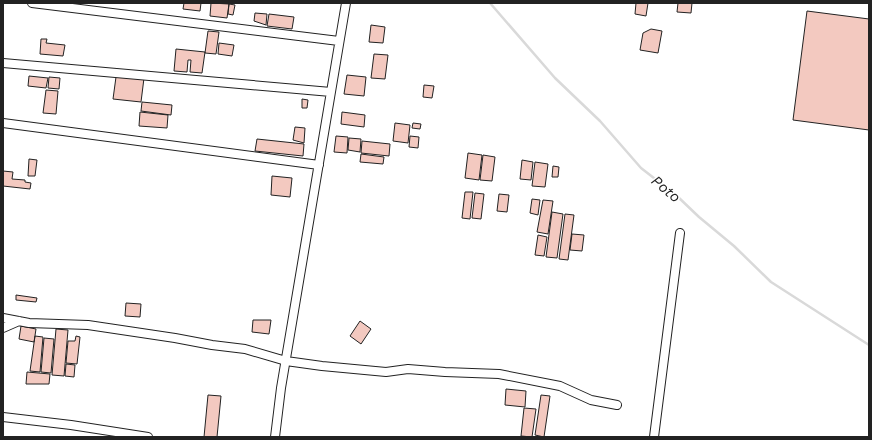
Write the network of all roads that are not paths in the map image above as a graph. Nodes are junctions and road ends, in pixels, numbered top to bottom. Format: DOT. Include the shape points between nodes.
graph roads {
  1 [pos="32,3"];
  2 [pos="346,3"];
  3 [pos="340,41"];
  4 [pos="3,63"];
  5 [pos="331,92"];
  6 [pos="3,123"];
  7 [pos="319,165"];
  8 [pos="680,232"];
  9 [pos="3,318"];
  10 [pos="19,321"];
  11 [pos="3,328"];
  12 [pos="286,361"];
  13 [pos="617,404"];
  14 [pos="3,417"];
  15 [pos="148,437"];
  16 [pos="275,437"];
  17 [pos="654,437"];
  1 -- 3 [label="street"];
  2 -- 3 [label="street"];
  3 -- 5 [label="street"];
  4 -- 5 [label="street"];
  5 -- 7 [label="street"];
  6 -- 7 [label="street"];
  7 -- 12 [label="street"];
  8 -- 17 [label="street"];
  9 -- 10 [label="street"];
  10 -- 11 [label="street"];
  10 -- 12 [label="street" via="88,325 175,338 212,346 245,349"];
  12 -- 13 [label="street" via="386,372 408,369 499,374 560,386 591,400"];
  12 -- 16 [label="street"];
  14 -- 15 [label="street"];
}
